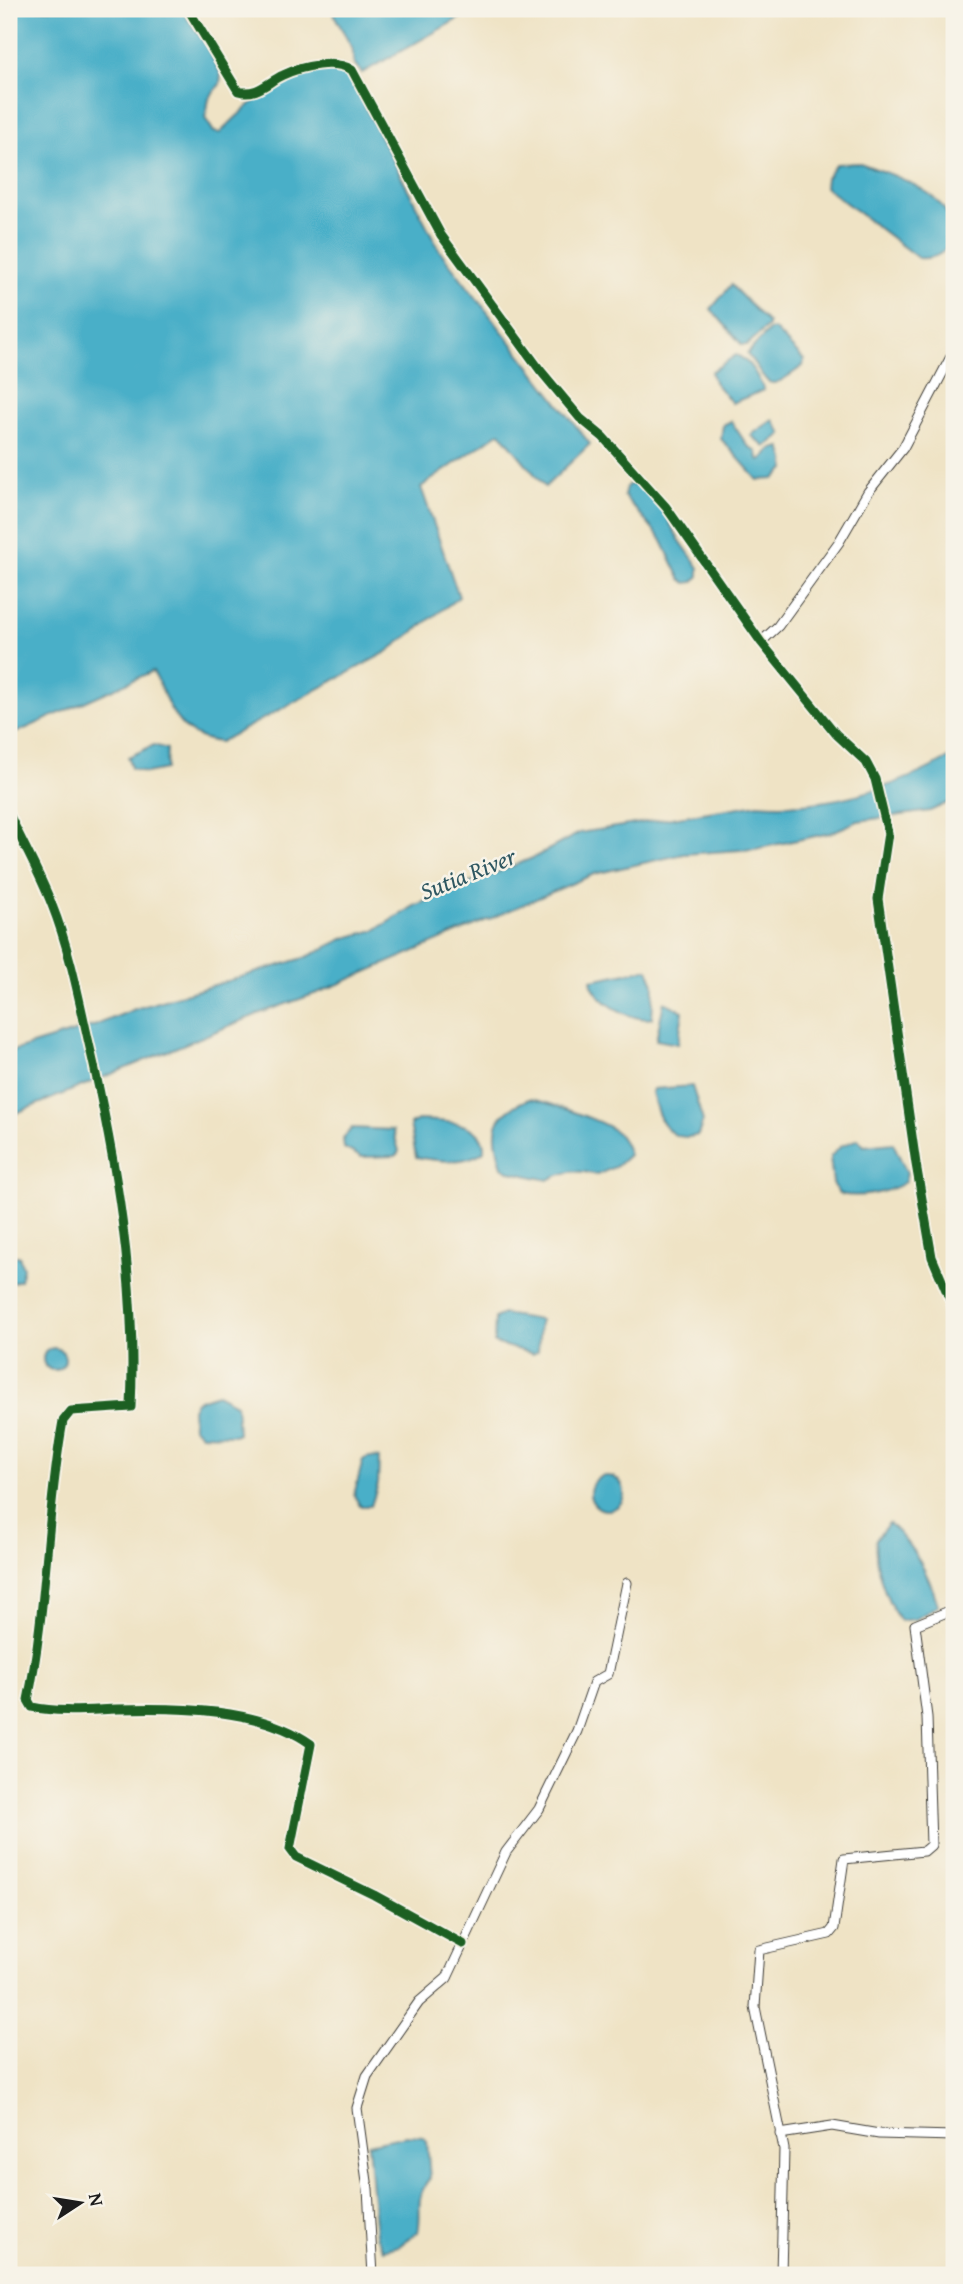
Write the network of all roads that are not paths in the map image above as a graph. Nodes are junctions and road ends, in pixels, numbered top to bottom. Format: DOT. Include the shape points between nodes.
graph roads {
  1 [pos="188,9"];
  2 [pos="954,351"];
  3 [pos="761,642"];
  4 [pos="9,814"];
  5 [pos="954,1309"];
  6 [pos="627,1583"];
  7 [pos="953,1609"];
  8 [pos="954,1622"];
  9 [pos="463,1944"];
  10 [pos="780,2134"];
  11 [pos="954,2136"];
  12 [pos="373,2275"];
  13 [pos="781,2275"];
  1 -- 3 [label="street" via="238,91 254,92 309,68 342,64 352,70 442,235 540,370 666,507"];
  2 -- 3 [label="street" via="902,448 778,626"];
  3 -- 5 [label="street" via="836,734 866,762 874,779 888,833 878,899 916,1164 932,1257"];
  4 -- 9 [label="street" via="53,906 74,977 103,1103 132,1298 131,1407 71,1411 63,1421 48,1511 38,1655 28,1700 32,1707 50,1711 162,1707 207,1711 248,1718 299,1735 310,1744 290,1849 296,1857"];
  6 -- 9 [label="street" via="608,1674 594,1682 577,1731 539,1809 506,1852"];
  7 -- 8 [label="street"];
  7 -- 10 [label="street" via="915,1625 928,1717 931,1845 925,1852 844,1859 834,1928 829,1934 759,1950 755,2007"];
  9 -- 12 [label="street" via="447,1978 419,2002 367,2076 357,2108"];
  10 -- 11 [label="street" via="832,2126 879,2134"];
  10 -- 13 [label="street" via="784,2149"];
}
